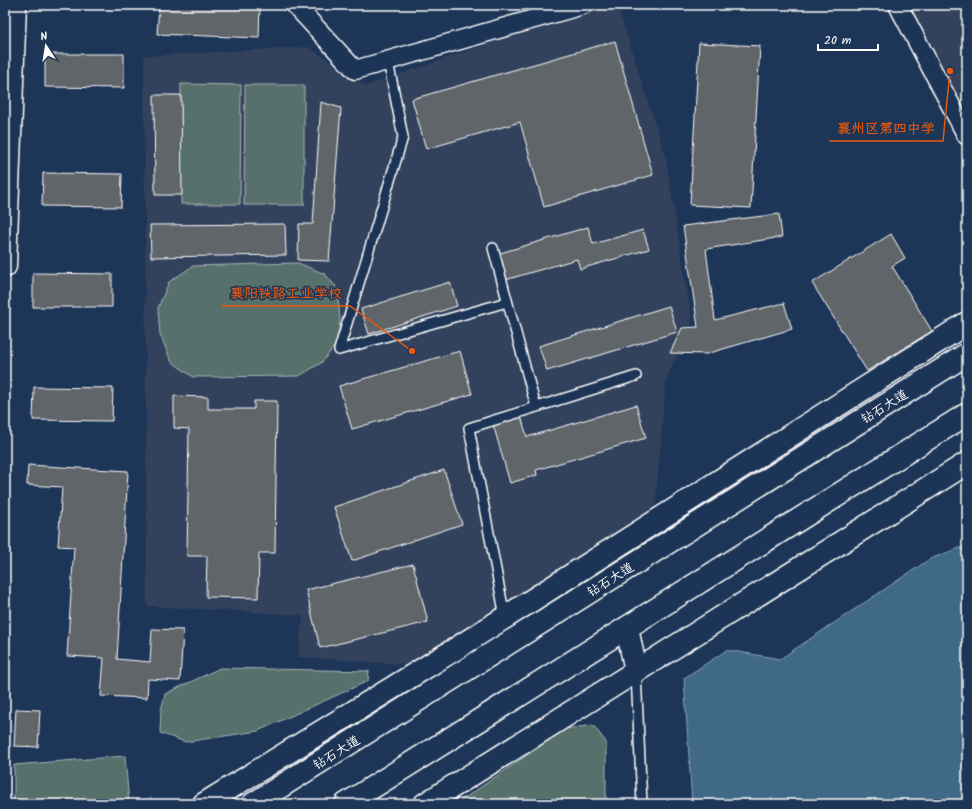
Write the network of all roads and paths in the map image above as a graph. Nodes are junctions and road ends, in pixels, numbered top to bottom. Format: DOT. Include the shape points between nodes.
graph roads {
  1 [pos="15,5"];
  2 [pos="295,5"];
  3 [pos="583,5"];
  4 [pos="898,5"];
  5 [pos="388,61"];
  6 [pos="8,114"];
  7 [pos="967,136"];
  8 [pos="7,165"];
  9 [pos="493,248"];
  10 [pos="5,266"];
  11 [pos="507,302"];
  12 [pos="967,323"];
  13 [pos="967,354"];
  14 [pos="636,376"];
  15 [pos="838,405"];
  16 [pos="536,407"];
  17 [pos="967,414"];
  18 [pos="853,426"];
  19 [pos="967,463"];
  20 [pos="505,617"];
  21 [pos="627,628"];
  22 [pos="636,671"];
  23 [pos="204,804"];
  24 [pos="253,804"];
  25 [pos="346,804"];
  26 [pos="425,804"];
  27 [pos="642,804"];
  1 -- 6 [label="main road"];
  2 -- 5 [label="street" via="355,70"];
  3 -- 5 [label="street"];
  4 -- 7 [label="street"];
  5 -- 11 [label="lane" via="402,137 339,350"];
  6 -- 8 [label="main road"];
  8 -- 10 [label="main road"];
  9 -- 11 [label="lane"];
  11 -- 16 [label="lane"];
  12 -- 15 [label="main road"];
  13 -- 18 [label="main road, 钻石大道"];
  14 -- 16 [label="lane"];
  15 -- 18 [label="main road"];
  15 -- 20 [label="main road"];
  16 -- 20 [label="lane" via="469,428"];
  17 -- 21 [label="main road"];
  18 -- 24 [label="main road, 钻石大道"];
  19 -- 22 [label="main road"];
  20 -- 23 [label="main road"];
  21 -- 22 [label="main road"];
  21 -- 25 [label="main road"];
  22 -- 26 [label="main road"];
  22 -- 27 [label="lane"];
}
